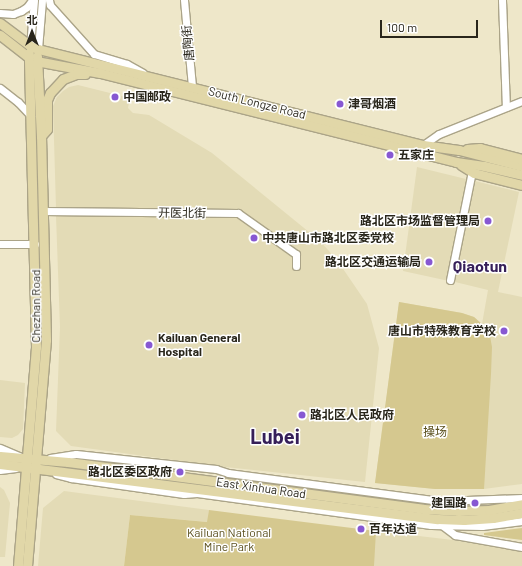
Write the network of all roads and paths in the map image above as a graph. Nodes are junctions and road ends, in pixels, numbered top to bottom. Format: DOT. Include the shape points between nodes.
graph roads {
  1 [pos="33,0"];
  2 [pos="42,0"];
  3 [pos="49,0"];
  4 [pos="184,0"];
  5 [pos="502,0"];
  6 [pos="0,13"];
  7 [pos="0,23"];
  8 [pos="0,35"];
  9 [pos="34,47"];
  10 [pos="32,59"];
  11 [pos="100,73"];
  12 [pos="149,76"];
  13 [pos="192,87"];
  14 [pos="0,88"];
  15 [pos="522,101"];
  16 [pos="506,107"];
  17 [pos="31,116"];
  18 [pos="41,136"];
  19 [pos="423,145"];
  20 [pos="459,150"];
  21 [pos="522,158"];
  22 [pos="456,162"];
  23 [pos="522,166"];
  24 [pos="472,171"];
  25 [pos="522,175"];
  26 [pos="522,185"];
  27 [pos="43,211"];
  28 [pos="0,244"];
  29 [pos="35,244"];
  30 [pos="296,266"];
  31 [pos="450,280"];
  32 [pos="0,448"];
  33 [pos="0,456"];
  34 [pos="31,463"];
  35 [pos="0,464"];
  36 [pos="0,470"];
  37 [pos="522,498"];
  38 [pos="522,504"];
  39 [pos="522,513"];
  40 [pos="438,519"];
  41 [pos="522,521"];
  42 [pos="444,527"];
  43 [pos="522,547"];
  44 [pos="18,566"];
  45 [pos="27,566"];
  1 -- 6 [label="street" via="21,11 13,14"];
  1 -- 9 [label="street"];
  2 -- 9 [label="street"];
  3 -- 12 [label="street" via="50,5 94,54 127,64"];
  4 -- 13 [label="street, 唐陶街"];
  5 -- 16 [label="street"];
  7 -- 9 [label="main road, South Longze Road"];
  8 -- 10 [label="main road, South Longze Road"];
  9 -- 10 [label="main road, Chezhan Road"];
  9 -- 12 [label="main road, South Longze Road"];
  10 -- 11 [label="main road, South Longze Road"];
  10 -- 17 [label="main road, Chezhan Road"];
  10 -- 18 [label="main road, Chezhan Road"];
  11 -- 18 [label="main road" via="69,75 56,85 47,100 48,129"];
  11 -- 22 [label="main road, South Longze Road"];
  12 -- 13 [label="main road, South Longze Road"];
  13 -- 19 [label="main road, South Longze Road"];
  14 -- 17 [label="street"];
  15 -- 16 [label="street"];
  16 -- 19 [label="street" via="439,134"];
  17 -- 29 [label="main road, Chezhan Road"];
  18 -- 27 [label="main road, Chezhan Road"];
  19 -- 20 [label="main road, South Longze Road"];
  20 -- 21 [label="main road" via="480,148"];
  20 -- 23 [label="main road, South Longze Road"];
  22 -- 24 [label="main road"];
  22 -- 25 [label="main road, South Longze Road"];
  24 -- 26 [label="main road"];
  24 -- 31 [label="street"];
  27 -- 30 [label="street, 开医北街" via="238,214 296,254"];
  27 -- 34 [label="main road, Chezhan Road" via="46,340"];
  28 -- 29 [label="street"];
  29 -- 34 [label="main road, Chezhan Road" via="36,347"];
  32 -- 34 [label="street"];
  33 -- 34 [label="main road, East Xinhua Road"];
  34 -- 35 [label="main road, East Xinhua Road"];
  34 -- 36 [label="street"];
  34 -- 37 [label="street" via="76,454 216,469 228,473 440,501"];
  34 -- 38 [label="main road, East Xinhua Road" via="68,462 423,510 489,510"];
  34 -- 40 [label="main road, East Xinhua Road"];
  34 -- 42 [label="street" via="71,478"];
  34 -- 44 [label="main road, Chezhan Road"];
  34 -- 45 [label="main road, Chezhan Road"];
  39 -- 40 [label="main road, East Xinhua Road" via="493,518"];
  40 -- 42 [label="street"];
  41 -- 42 [label="street"];
  42 -- 43 [label="street" via="455,535"];
}
